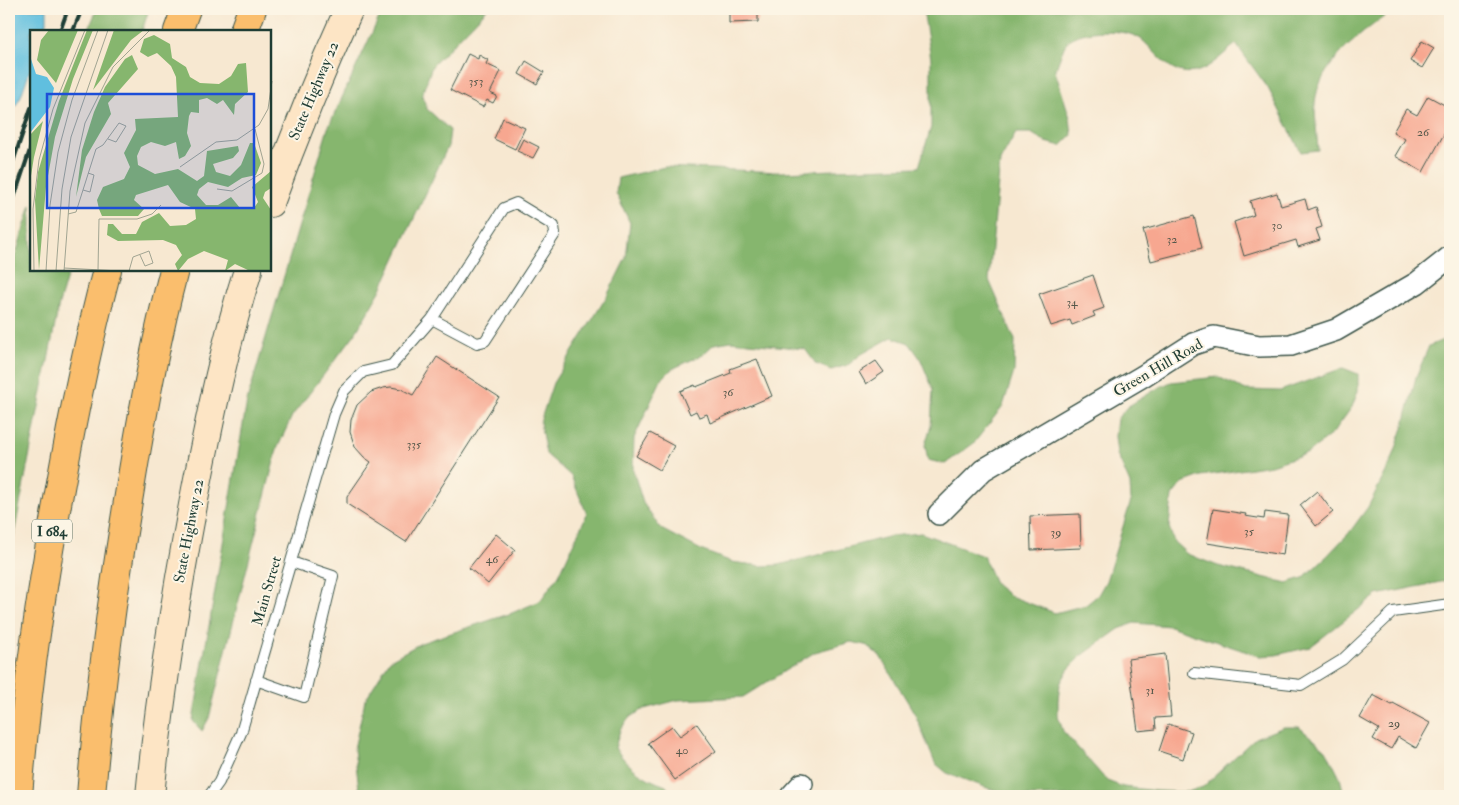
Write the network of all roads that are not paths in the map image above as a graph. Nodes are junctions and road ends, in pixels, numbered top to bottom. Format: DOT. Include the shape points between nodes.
graph roads {
  1 [pos="186,9"];
  2 [pos="252,9"];
  3 [pos="349,9"];
  4 [pos="178,30"];
  5 [pos="244,30"];
  6 [pos="271,200"];
  7 [pos="1450,257"];
  8 [pos="107,271"];
  9 [pos="174,271"];
  10 [pos="248,271"];
  11 [pos="432,319"];
  12 [pos="939,514"];
  13 [pos="291,562"];
  14 [pos="1450,604"];
  15 [pos="1194,674"];
  16 [pos="256,680"];
  17 [pos="18,796"];
  18 [pos="91,796"];
  19 [pos="150,796"];
  20 [pos="209,796"];
  1 -- 4 [label="highway"];
  2 -- 5 [label="highway"];
  3 -- 6 [label="main road, State Highway 22" via="294,136"];
  7 -- 12 [label="street, Green Hill Road" via="1417,283 1336,330 1291,345 1259,346 1214,337 1193,344 983,470"];
  8 -- 17 [label="highway, I 684" via="74,413 51,537 32,661"];
  9 -- 18 [label="highway" via="140,426 120,546 103,670"];
  10 -- 19 [label="main road, State Highway 22" via="223,364 189,525 164,680"];
  11 -- 11 [label="lane" via="504,208 516,203 554,226 555,234 485,341 477,343"];
  11 -- 13 [label="lane, Main Street" via="392,365 363,372 344,391 334,414"];
  13 -- 16 [label="lane, Main Street"];
  13 -- 16 [label="lane" via="333,576 304,697"];
  14 -- 15 [label="lane" via="1392,612 1342,660 1301,685"];
  16 -- 20 [label="lane, Main Street" via="241,733 219,782"];
}
